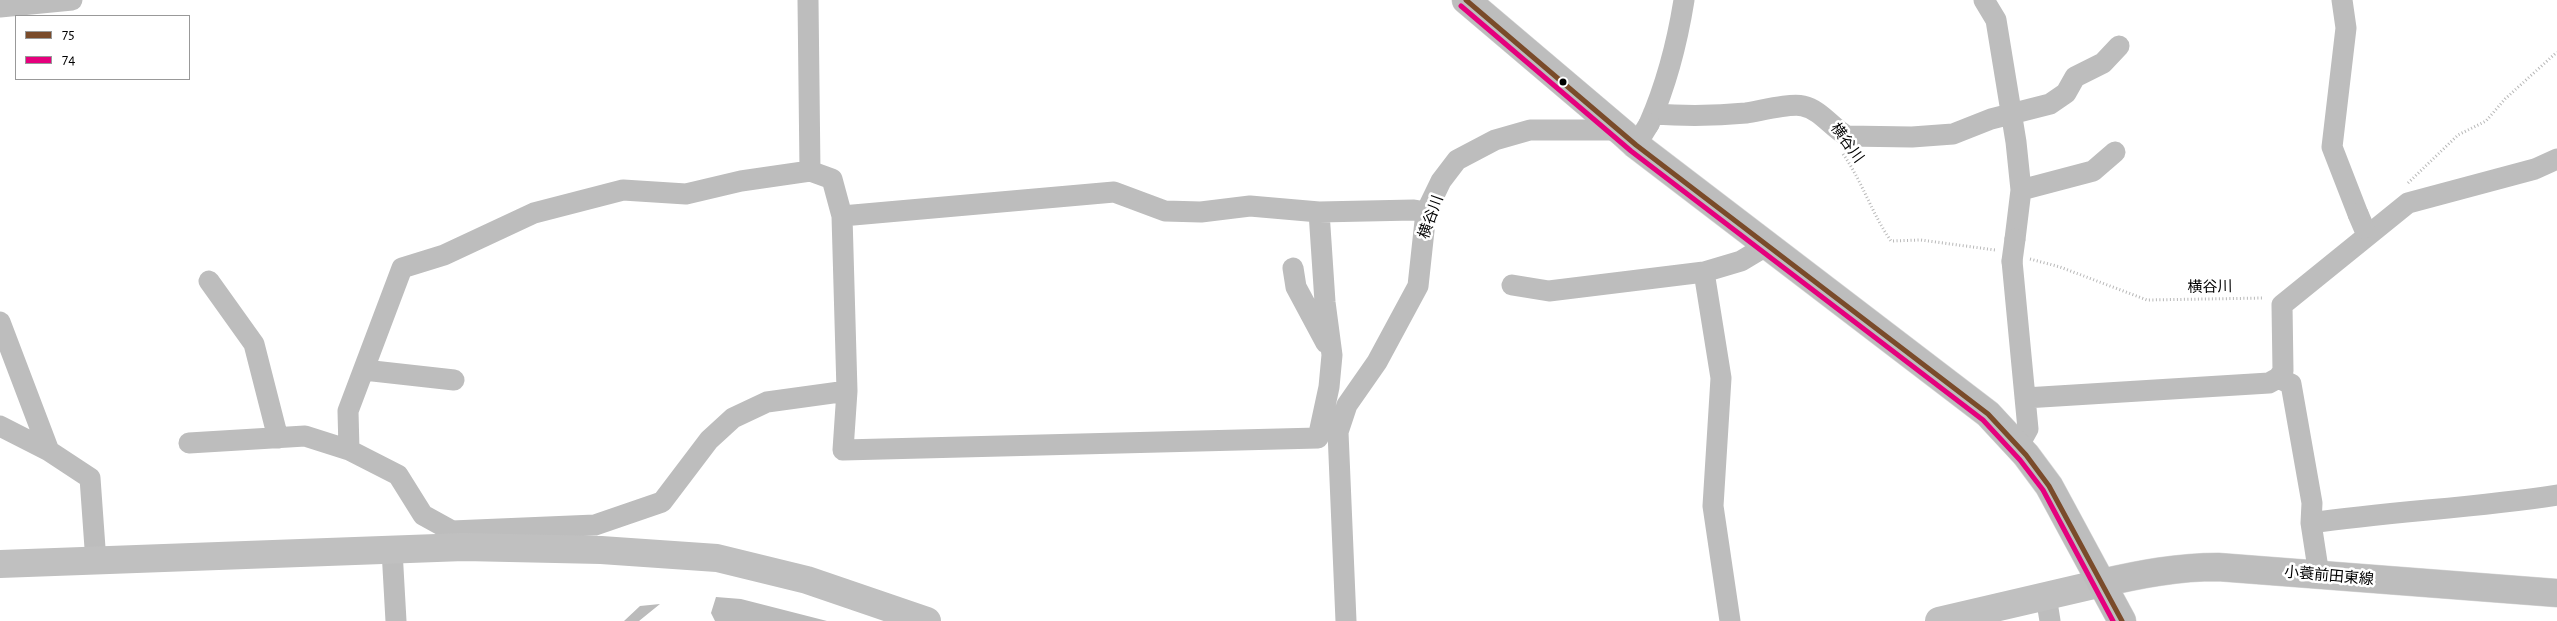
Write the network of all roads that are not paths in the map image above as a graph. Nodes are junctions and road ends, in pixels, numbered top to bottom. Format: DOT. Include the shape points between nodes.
graph roads {
  1 [pos="72,0"];
  2 [pos="808,0"];
  3 [pos="1466,0"];
  4 [pos="1684,0"];
  5 [pos="1984,0"];
  6 [pos="2342,0"];
  7 [pos="0,8"];
  8 [pos="2119,46"];
  9 [pos="2011,113"];
  10 [pos="1636,129"];
  11 [pos="2115,152"];
  12 [pos="2557,159"];
  13 [pos="810,171"];
  14 [pos="2021,190"];
  15 [pos="1318,212"];
  16 [pos="1426,212"];
  17 [pos="842,216"];
  18 [pos="2363,225"];
  19 [pos="1766,246"];
  20 [pos="1293,268"];
  21 [pos="1704,272"];
  22 [pos="209,281"];
  23 [pos="1512,285"];
  24 [pos="0,322"];
  25 [pos="1332,355"];
  26 [pos="364,370"];
  27 [pos="2278,378"];
  28 [pos="454,380"];
  29 [pos="847,391"];
  30 [pos="2025,398"];
  31 [pos="0,426"];
  32 [pos="1338,432"];
  33 [pos="278,438"];
  34 [pos="189,443"];
  35 [pos="2018,447"];
  36 [pos="348,450"];
  37 [pos="49,451"];
  38 [pos="2557,495"];
  39 [pos="2311,523"];
  40 [pos="366,537"];
  41 [pos="95,548"];
  42 [pos="0,552"];
  43 [pos="393,557"];
  44 [pos="0,564"];
  45 [pos="2319,575"];
  46 [pos="2102,583"];
  47 [pos="2557,593"];
  48 [pos="2048,609"];
  49 [pos="396,621"];
  50 [pos="928,621"];
  51 [pos="1346,621"];
  52 [pos="1730,621"];
  53 [pos="1939,621"];
  54 [pos="2122,621"];
  1 -- 7 [label="street"];
  2 -- 13 [label="street"];
  3 -- 10 [label="main road"];
  4 -- 10 [label="street" via="1669,75"];
  5 -- 9 [label="street" via="1996,20"];
  6 -- 18 [label="street" via="2346,28 2332,147"];
  8 -- 9 [label="street" via="2103,63 2076,77 2066,93 2050,104"];
  9 -- 10 [label="street" via="1953,134 1912,137 1847,136 1819,113 1802,105 1684,116"];
  9 -- 14 [label="street"];
  10 -- 16 [label="street" via="1530,130 1495,140 1457,160 1441,181"];
  10 -- 19 [label="main road"];
  11 -- 14 [label="street" via="2093,170"];
  12 -- 18 [label="street" via="2536,169 2408,203"];
  13 -- 17 [label="street" via="832,179"];
  13 -- 26 [label="street" via="742,181 686,194 623,190 534,213 444,255 402,268"];
  14 -- 30 [label="street" via="2013,252"];
  15 -- 16 [label="street"];
  15 -- 17 [label="street" via="1250,206 1201,212 1165,211 1114,192"];
  15 -- 25 [label="street"];
  16 -- 32 [label="street" via="1418,286 1378,362 1347,405"];
  17 -- 29 [label="street"];
  18 -- 27 [label="street" via="2282,305 2283,371"];
  19 -- 21 [label="street" via="1742,261"];
  19 -- 35 [label="main road" via="1953,385 1988,414"];
  20 -- 25 [label="street" via="1296,287"];
  21 -- 23 [label="street" via="1550,291"];
  21 -- 52 [label="street" via="1721,378 1713,506"];
  22 -- 33 [label="street" via="254,344"];
  24 -- 37 [label="street"];
  25 -- 29 [label="street" via="1318,438 844,450"];
  25 -- 32 [label="street" via="1340,369"];
  26 -- 28 [label="street"];
  26 -- 36 [label="street" via="348,411"];
  27 -- 30 [label="street" via="2268,384"];
  27 -- 39 [label="street" via="2291,384 2312,503"];
  29 -- 36 [label="street" via="767,402 733,418 709,440 662,502 595,525 452,531 423,515 398,475"];
  30 -- 35 [label="street" via="2028,429"];
  31 -- 37 [label="street"];
  32 -- 51 [label="street"];
  33 -- 34 [label="street"];
  33 -- 36 [label="street" via="305,436"];
  35 -- 46 [label="main road" via="2049,486"];
  37 -- 41 [label="street" via="90,478"];
  38 -- 39 [label="street" via="2495,505 2374,514"];
  39 -- 45 [label="street"];
  40 -- 41 [label="street"];
  41 -- 42 [label="street"];
  43 -- 44 [label="street"];
  43 -- 49 [label="street"];
  43 -- 50 [label="street" via="464,548 601,550 716,558 807,580"];
  45 -- 46 [label="main road, 小蓑前田東線" via="2190,567 2153,571"];
  45 -- 47 [label="main road, 小蓑前田東線"];
  46 -- 48 [label="street"];
  46 -- 54 [label="main road"];
  48 -- 53 [label="street"];
}
